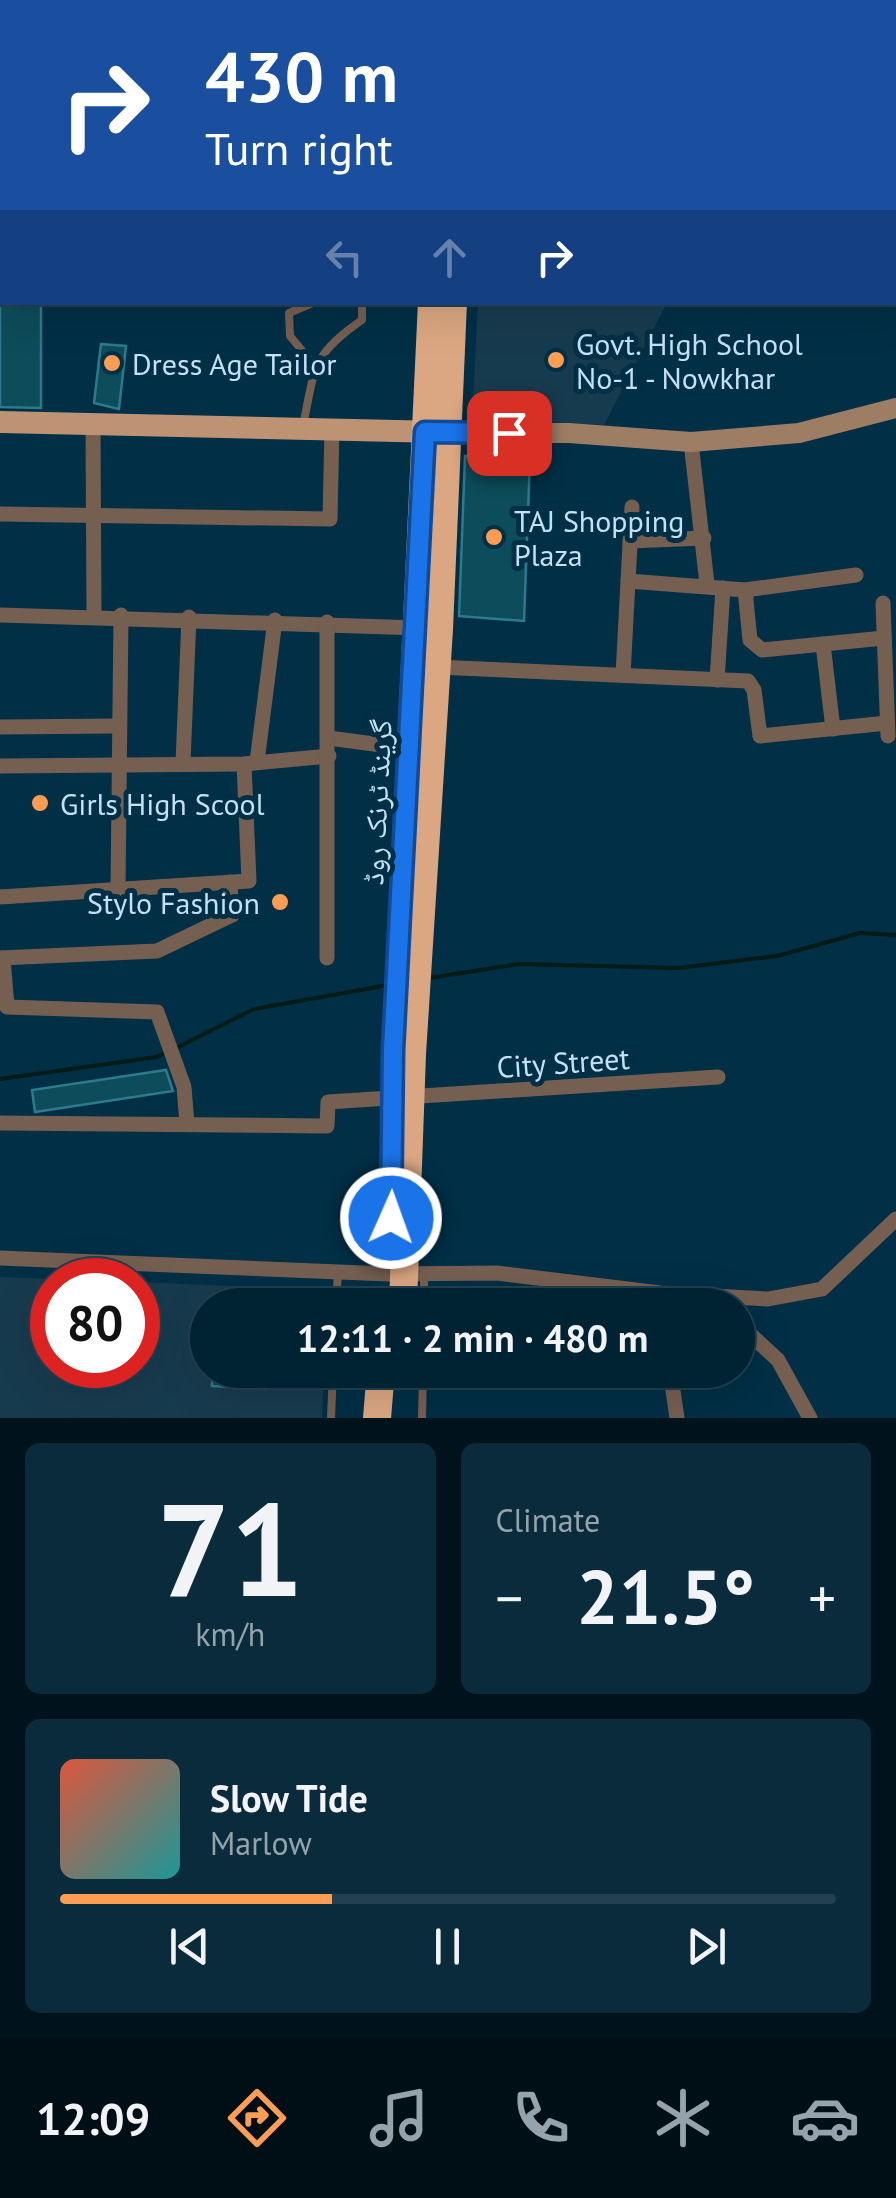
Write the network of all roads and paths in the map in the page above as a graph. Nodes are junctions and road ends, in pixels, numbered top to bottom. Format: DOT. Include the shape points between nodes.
graph roads {
  1 [pos="308,305"];
  2 [pos="362,305"];
  3 [pos="432,305"];
  4 [pos="453,305"];
  5 [pos="316,366"];
  6 [pos="896,408"];
  7 [pos="0,422"];
  8 [pos="93,427"];
  9 [pos="332,427"];
  10 [pos="303,428"];
  11 [pos="437,432"];
  12 [pos="691,442"];
  13 [pos="632,507"];
  14 [pos="0,514"];
  15 [pos="95,517"];
  16 [pos="704,538"];
  17 [pos="630,541"];
  18 [pos="856,575"];
  19 [pos="628,582"];
  20 [pos="715,586"];
  21 [pos="745,590"];
  22 [pos="883,603"];
  23 [pos="0,614"];
  24 [pos="94,614"];
  25 [pos="122,616"];
  26 [pos="189,618"];
  27 [pos="275,620"];
  28 [pos="327,622"];
  29 [pos="429,628"];
  30 [pos="884,638"];
  31 [pos="823,644"];
  32 [pos="436,666"];
  33 [pos="622,676"];
  34 [pos="717,680"];
  35 [pos="889,722"];
  36 [pos="0,726"];
  37 [pos="118,726"];
  38 [pos="832,729"];
  39 [pos="329,738"];
  40 [pos="411,749"];
  41 [pos="329,756"];
  42 [pos="251,763"];
  43 [pos="117,764"];
  44 [pos="184,764"];
  45 [pos="0,766"];
  46 [pos="412,881"];
  47 [pos="230,882"];
  48 [pos="118,888"];
  49 [pos="0,896"];
  50 [pos="2,958"];
  51 [pos="327,958"];
  52 [pos="4,1008"];
  53 [pos="718,1077"];
  54 [pos="403,1100"];
  55 [pos="0,1122"];
  56 [pos="187,1124"];
  57 [pos="896,1219"];
  58 [pos="0,1258"];
  59 [pos="338,1272"];
  60 [pos="406,1274"];
  61 [pos="337,1288"];
  62 [pos="397,1288"];
  63 [pos="405,1288"];
  64 [pos="414,1288"];
  65 [pos="592,1288"];
  66 [pos="755,1299"];
  67 [pos="755,1339"];
  68 [pos="333,1388"];
  69 [pos="380,1388"];
  70 [pos="398,1388"];
  71 [pos="423,1388"];
  72 [pos="673,1388"];
  73 [pos="332,1418"];
  74 [pos="378,1418"];
  75 [pos="396,1418"];
  76 [pos="422,1418"];
  77 [pos="677,1418"];
  78 [pos="810,1418"];
  1 -- 5 [label="lane" via="289,314 290,336"];
  2 -- 5 [label="lane" via="362,320 327,344"];
  3 -- 11 [label="highway, گرینڈ ٹرنک روڈ"];
  4 -- 11 [label="highway, گرینڈ ٹرنک روڈ"];
  5 -- 10 [label="lane"];
  6 -- 12 [label="street" via="799,433"];
  7 -- 8 [label="main road"];
  8 -- 10 [label="main road"];
  8 -- 15 [label="street"];
  9 -- 10 [label="main road"];
  9 -- 11 [label="main road"];
  9 -- 15 [label="street" via="330,519"];
  11 -- 12 [label="street"];
  11 -- 29 [label="highway, گرینڈ ٹرنک روڈ"];
  12 -- 16 [label="street"];
  13 -- 17 [label="street"];
  14 -- 15 [label="street"];
  15 -- 24 [label="street"];
  16 -- 17 [label="street"];
  16 -- 20 [label="street"];
  17 -- 19 [label="street"];
  18 -- 21 [label="street"];
  19 -- 20 [label="street"];
  19 -- 33 [label="street"];
  20 -- 21 [label="street"];
  20 -- 34 [label="street"];
  21 -- 31 [label="street" via="754,647"];
  22 -- 30 [label="street"];
  23 -- 24 [label="street"];
  24 -- 25 [label="street"];
  25 -- 26 [label="street"];
  25 -- 37 [label="street"];
  26 -- 27 [label="street"];
  26 -- 44 [label="street"];
  27 -- 28 [label="street"];
  27 -- 42 [label="street"];
  28 -- 29 [label="street"];
  28 -- 39 [label="street"];
  29 -- 32 [label="highway, گرینڈ ٹرنک روڈ"];
  29 -- 40 [label="highway, گرینڈ ٹرنک روڈ"];
  30 -- 31 [label="street"];
  30 -- 35 [label="street"];
  31 -- 38 [label="street"];
  32 -- 33 [label="street"];
  32 -- 46 [label="highway, گرینڈ ٹرنک روڈ"];
  33 -- 34 [label="street"];
  34 -- 38 [label="street" via="752,684 760,736"];
  35 -- 38 [label="street"];
  36 -- 37 [label="street"];
  37 -- 43 [label="street"];
  39 -- 40 [label="street"];
  39 -- 41 [label="street"];
  40 -- 46 [label="highway, گرینڈ ٹرنک روڈ"];
  41 -- 42 [label="street"];
  41 -- 51 [label="street"];
  42 -- 44 [label="street"];
  42 -- 47 [label="street" via="249,881"];
  43 -- 44 [label="street"];
  43 -- 45 [label="street"];
  43 -- 48 [label="street"];
  46 -- 54 [label="highway, گرینڈ ٹرنک روڈ"];
  47 -- 48 [label="street"];
  47 -- 50 [label="street" via="232,915 157,951"];
  48 -- 49 [label="street"];
  50 -- 52 [label="street"];
  52 -- 56 [label="street" via="156,1012 184,1087"];
  53 -- 54 [label="street, City Street"];
  54 -- 56 [label="street, City Street" via="328,1102 327,1126"];
  54 -- 60 [label="highway, گرینڈ ٹرنک روڈ"];
  55 -- 56 [label="street"];
  57 -- 66 [label="street" via="822,1289"];
  58 -- 59 [label="street"];
  59 -- 60 [label="street"];
  59 -- 61 [label="lane"];
  60 -- 62 [label="highway, گرینڈ ٹرنک روڈ"];
  60 -- 63 [label="highway, گرینڈ ٹرنک روڈ"];
  60 -- 64 [label="lane"];
  60 -- 65 [label="street" via="498,1273"];
  67 -- 78 [label="street" via="778,1360"];
  68 -- 73 [label="lane"];
  69 -- 74 [label="highway"];
  70 -- 75 [label="highway"];
  71 -- 76 [label="lane"];
  72 -- 77 [label="street"];
}
